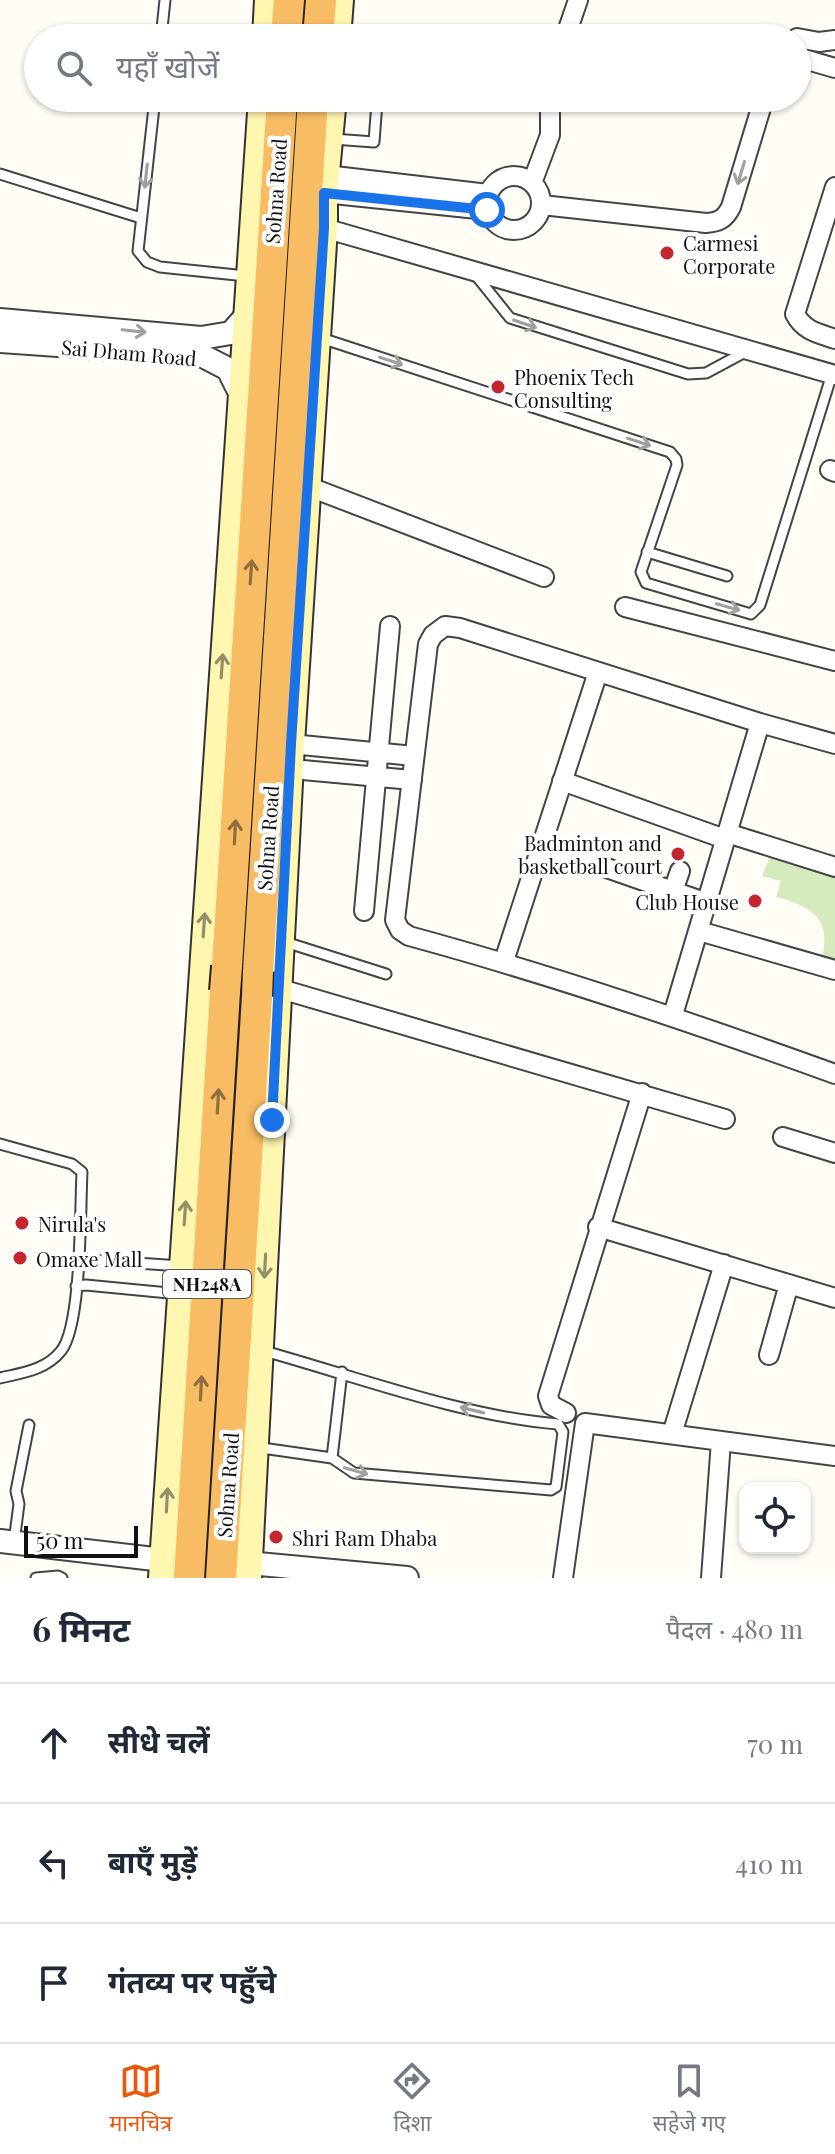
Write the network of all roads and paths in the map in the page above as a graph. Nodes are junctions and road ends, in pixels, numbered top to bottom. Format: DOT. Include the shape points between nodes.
graph roads {
  1 [pos="165,0"];
  2 [pos="268,0"];
  3 [pos="289,0"];
  4 [pos="321,0"];
  5 [pos="340,0"];
  6 [pos="578,0"];
  7 [pos="162,24"];
  8 [pos="267,24"];
  9 [pos="287,24"];
  10 [pos="319,24"];
  11 [pos="338,24"];
  12 [pos="570,24"];
  13 [pos="835,40"];
  14 [pos="811,41"];
  15 [pos="811,61"];
  16 [pos="835,68"];
  17 [pos="153,112"];
  18 [pos="261,112"];
  19 [pos="281,112"];
  20 [pos="312,112"];
  21 [pos="332,112"];
  22 [pos="376,112"];
  23 [pos="550,112"];
  24 [pos="760,112"];
  25 [pos="329,139"];
  26 [pos="0,174"];
  27 [pos="532,183"];
  28 [pos="325,184"];
  29 [pos="835,187"];
  30 [pos="488,202"];
  31 [pos="542,205"];
  32 [pos="141,218"];
  33 [pos="324,228"];
  34 [pos="472,270"];
  35 [pos="249,276"];
  36 [pos="247,315"];
  37 [pos="0,320"];
  38 [pos="84,337"];
  39 [pos="317,337"];
  40 [pos="835,339"];
  41 [pos="0,341"];
  42 [pos="749,350"];
  43 [pos="834,375"];
  44 [pos="241,395"];
  45 [pos="307,486"];
  46 [pos="647,552"];
  47 [pos="727,576"];
  48 [pos="544,577"];
  49 [pos="625,607"];
  50 [pos="390,626"];
  51 [pos="835,661"];
  52 [pos="598,672"];
  53 [pos="760,723"];
  54 [pos="835,744"];
  55 [pos="378,752"];
  56 [pos="414,756"];
  57 [pos="292,757"];
  58 [pos="375,775"];
  59 [pos="412,780"];
  60 [pos="562,781"];
  61 [pos="726,836"];
  62 [pos="541,845"];
  63 [pos="835,867"];
  64 [pos="680,871"];
  65 [pos="673,891"];
  66 [pos="707,903"];
  67 [pos="364,911"];
  68 [pos="699,931"];
  69 [pos="282,941"];
  70 [pos="504,961"];
  71 [pos="835,970"];
  72 [pos="386,974"];
  73 [pos="218,977"];
  74 [pos="265,985"];
  75 [pos="673,1015"];
  76 [pos="835,1074"];
  77 [pos="642,1093"];
  78 [pos="725,1119"];
  79 [pos="783,1137"];
  80 [pos="0,1144"];
  81 [pos="835,1153"];
  82 [pos="598,1227"];
  83 [pos="77,1259"];
  84 [pos="724,1264"];
  85 [pos="181,1266"];
  86 [pos="789,1284"];
  87 [pos="76,1286"];
  88 [pos="179,1294"];
  89 [pos="835,1298"];
  90 [pos="260,1350"];
  91 [pos="769,1355"];
  92 [pos="342,1372"];
  93 [pos="0,1378"];
  94 [pos="566,1413"];
  95 [pos="29,1425"];
  96 [pos="672,1434"];
  97 [pos="721,1441"];
  98 [pos="255,1447"];
  99 [pos="835,1456"];
  100 [pos="332,1458"];
  101 [pos="7,1542"];
  102 [pos="162,1569"];
  103 [pos="249,1571"];
  104 [pos="36,1578"];
  105 [pos="62,1578"];
  106 [pos="189,1578"];
  107 [pos="221,1578"];
  108 [pos="407,1578"];
  109 [pos="563,1578"];
  110 [pos="711,1578"];
  1 -- 7 [label="lane"];
  2 -- 8 [label="main road"];
  3 -- 9 [label="highway"];
  4 -- 10 [label="highway"];
  5 -- 11 [label="main road"];
  6 -- 12 [label="street"];
  13 -- 14 [label="street"];
  15 -- 16 [label="street"];
  17 -- 32 [label="lane, one-way"];
  18 -- 35 [label="main road"];
  73 -- 19 [label="highway, Sohna Road / NH248A, one-way"];
  20 -- 74 [label="highway, Sohna Road / NH248A"];
  21 -- 25 [label="main road"];
  22 -- 25 [label="lane" via="374,142"];
  23 -- 27 [label="street" via="550,135"];
  24 -- 31 [label="street, one-way" via="731,207 719,222"];
  25 -- 28 [label="main road"];
  26 -- 32 [label="lane"];
  27 -- 30 [label="street" via="507,177 492,186"];
  27 -- 31 [label="street"];
  28 -- 30 [label="street"];
  28 -- 33 [label="main road"];
  29 -- 40 [label="street" via="795,314 801,325"];
  30 -- 31 [label="street" via="496,224 512,231 529,226"];
  32 -- 35 [label="lane" via="138,251 147,262"];
  33 -- 34 [label="street"];
  33 -- 39 [label="main road"];
  34 -- 42 [label="street"];
  34 -- 42 [label="lane, one-way" via="510,318 688,374 706,373"];
  35 -- 36 [label="main road"];
  38 -- 36 [label="street, Sai Dham Road, one-way" via="201,338 231,333"];
  36 -- 44 [label="main road"];
  37 -- 38 [label="street, Sai Dham Road"];
  38 -- 41 [label="street, Sai Dham Road"];
  38 -- 44 [label="street, Sai Dham Road" via="201,355 228,369"];
  39 -- 45 [label="main road"];
  39 -- 46 [label="lane, one-way" via="670,452 676,473"];
  42 -- 43 [label="street"];
  46 -- 43 [label="lane, one-way" via="641,572 646,583 751,614 756,611"];
  73 -- 44 [label="main road, one-way"];
  45 -- 48 [label="street"];
  45 -- 57 [label="main road"];
  46 -- 47 [label="lane"];
  49 -- 51 [label="street"];
  50 -- 55 [label="street"];
  52 -- 53 [label="street"];
  52 -- 56 [label="street" via="445,626 428,644"];
  52 -- 60 [label="street"];
  53 -- 54 [label="street"];
  53 -- 61 [label="street"];
  55 -- 56 [label="street"];
  55 -- 57 [label="street"];
  55 -- 58 [label="street"];
  56 -- 59 [label="street"];
  57 -- 58 [label="street"];
  57 -- 69 [label="main road"];
  58 -- 59 [label="street"];
  58 -- 67 [label="street"];
  59 -- 70 [label="street" via="395,920 400,930"];
  60 -- 61 [label="street"];
  60 -- 62 [label="street"];
  61 -- 63 [label="street"];
  61 -- 66 [label="street"];
  62 -- 65 [label="street"];
  62 -- 70 [label="street"];
  64 -- 65 [label="street"];
  65 -- 66 [label="street"];
  66 -- 68 [label="street"];
  68 -- 71 [label="street"];
  68 -- 75 [label="street"];
  69 -- 72 [label="lane"];
  69 -- 74 [label="main road"];
  70 -- 75 [label="street"];
  73 -- 74 [label="street"];
  85 -- 73 [label="main road, one-way"];
  106 -- 73 [label="highway, Sohna Road / NH248A, one-way"];
  74 -- 77 [label="street"];
  74 -- 90 [label="main road, one-way"];
  74 -- 107 [label="highway, Sohna Road / NH248A"];
  75 -- 76 [label="street"];
  77 -- 78 [label="street"];
  77 -- 82 [label="street"];
  79 -- 81 [label="street"];
  80 -- 83 [label="lane" via="72,1164 82,1172"];
  82 -- 84 [label="street"];
  82 -- 94 [label="street" via="548,1396 551,1405"];
  83 -- 85 [label="lane"];
  83 -- 87 [label="lane"];
  84 -- 86 [label="street"];
  84 -- 96 [label="street"];
  85 -- 88 [label="main road"];
  86 -- 89 [label="street"];
  86 -- 91 [label="street"];
  87 -- 88 [label="lane"];
  87 -- 93 [label="lane" via="71,1333 61,1351 40,1368"];
  102 -- 88 [label="main road, one-way"];
  90 -- 92 [label="lane"];
  90 -- 98 [label="main road"];
  92 -- 100 [label="lane"];
  100 -- 92 [label="lane, one-way" via="354,1473 551,1490 559,1475 563,1432 558,1424 505,1418"];
  95 -- 101 [label="lane" via="16,1491 19,1504"];
  96 -- 97 [label="street"];
  96 -- 109 [label="street" via="585,1423"];
  97 -- 99 [label="street"];
  97 -- 110 [label="street"];
  98 -- 100 [label="lane"];
  98 -- 103 [label="main road"];
  101 -- 102 [label="street"];
  103 -- 108 [label="street"];
  104 -- 105 [label="lane"];
}
